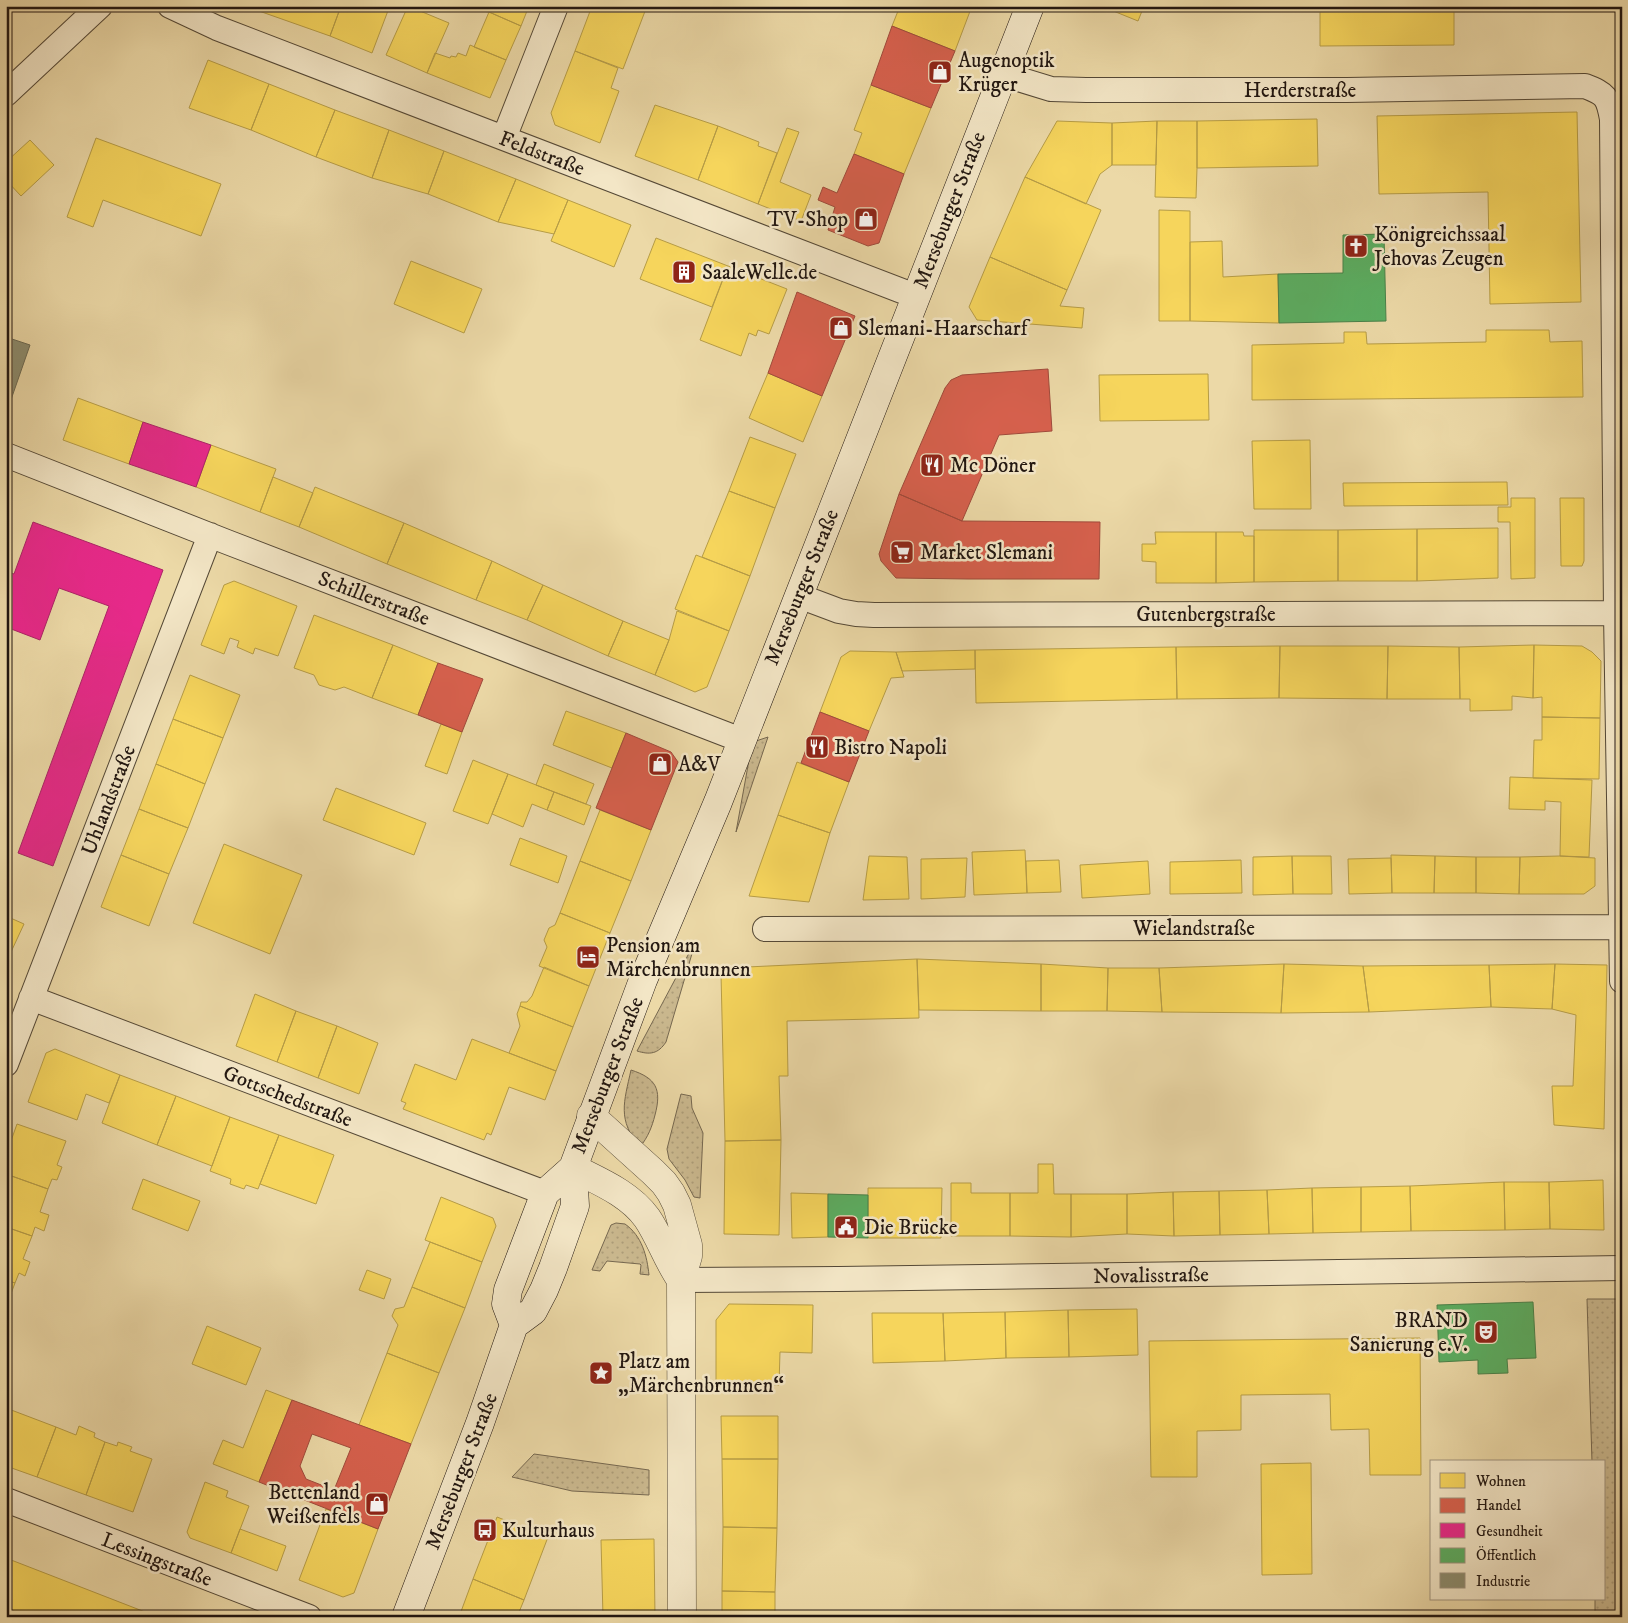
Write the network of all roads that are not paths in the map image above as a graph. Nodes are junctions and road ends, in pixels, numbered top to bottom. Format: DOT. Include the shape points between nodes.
graph roads {
  1 [pos="100,6"];
  2 [pos="170,6"];
  3 [pos="556,6"];
  4 [pos="1030,6"];
  5 [pos="1002,74"];
  6 [pos="6,94"];
  7 [pos="504,138"];
  8 [pos="915,296"];
  9 [pos="6,456"];
  10 [pos="210,535"];
  11 [pos="798,596"];
  12 [pos="1616,612"];
  13 [pos="741,740"];
  14 [pos="1621,927"];
  15 [pos="765,929"];
  16 [pos="1622,981"];
  17 [pos="31,998"];
  18 [pos="6,1064"];
  19 [pos="592,1116"];
  20 [pos="572,1168"];
  21 [pos="546,1193"];
  22 [pos="1622,1268"];
  23 [pos="681,1280"];
  24 [pos="514,1325"];
  25 [pos="6,1500"];
  26 [pos="309,1617"];
  27 [pos="406,1617"];
  28 [pos="682,1617"];
  1 -- 6 [label="street"];
  2 -- 7 [label="street, Feldstraße" via="217,28"];
  3 -- 7 [label="street"];
  4 -- 5 [label="main road, Merseburger Straße"];
  5 -- 8 [label="main road, Merseburger Straße"];
  5 -- 12 [label="street, Herderstraße" via="1061,90 1586,86 1600,92 1609,102 1612,119"];
  7 -- 8 [label="street, Feldstraße"];
  8 -- 11 [label="main road, Merseburger Straße"];
  9 -- 10 [label="street, Schillerstraße"];
  10 -- 13 [label="street, Schillerstraße"];
  10 -- 17 [label="street, Uhlandstraße"];
  11 -- 12 [label="street, Gutenbergstraße" via="839,611 874,615"];
  11 -- 13 [label="main road, Merseburger Straße"];
  12 -- 14 [label="street"];
  13 -- 19 [label="main road, Merseburger Straße" via="643,980"];
  14 -- 15 [label="street, Wielandstraße"];
  14 -- 16 [label="street"];
  17 -- 18 [label="street, Uhlandstraße"];
  17 -- 21 [label="street, Gottschedstraße"];
  19 -- 20 [label="main road, Merseburger Straße"];
  19 -- 23 [label="main road" via="671,1193 688,1245"];
  20 -- 21 [label="main road, Merseburger Straße"];
  20 -- 23 [label="main road" via="615,1190 641,1210"];
  20 -- 24 [label="main road, Merseburger Straße" via="575,1206 553,1268 533,1311"];
  21 -- 24 [label="main road, Merseburger Straße" via="508,1290 506,1304"];
  22 -- 23 [label="street, Novalisstraße"];
  23 -- 28 [label="main road"];
  24 -- 27 [label="main road, Merseburger Straße"];
  25 -- 26 [label="street, Lessingstraße"];
}
